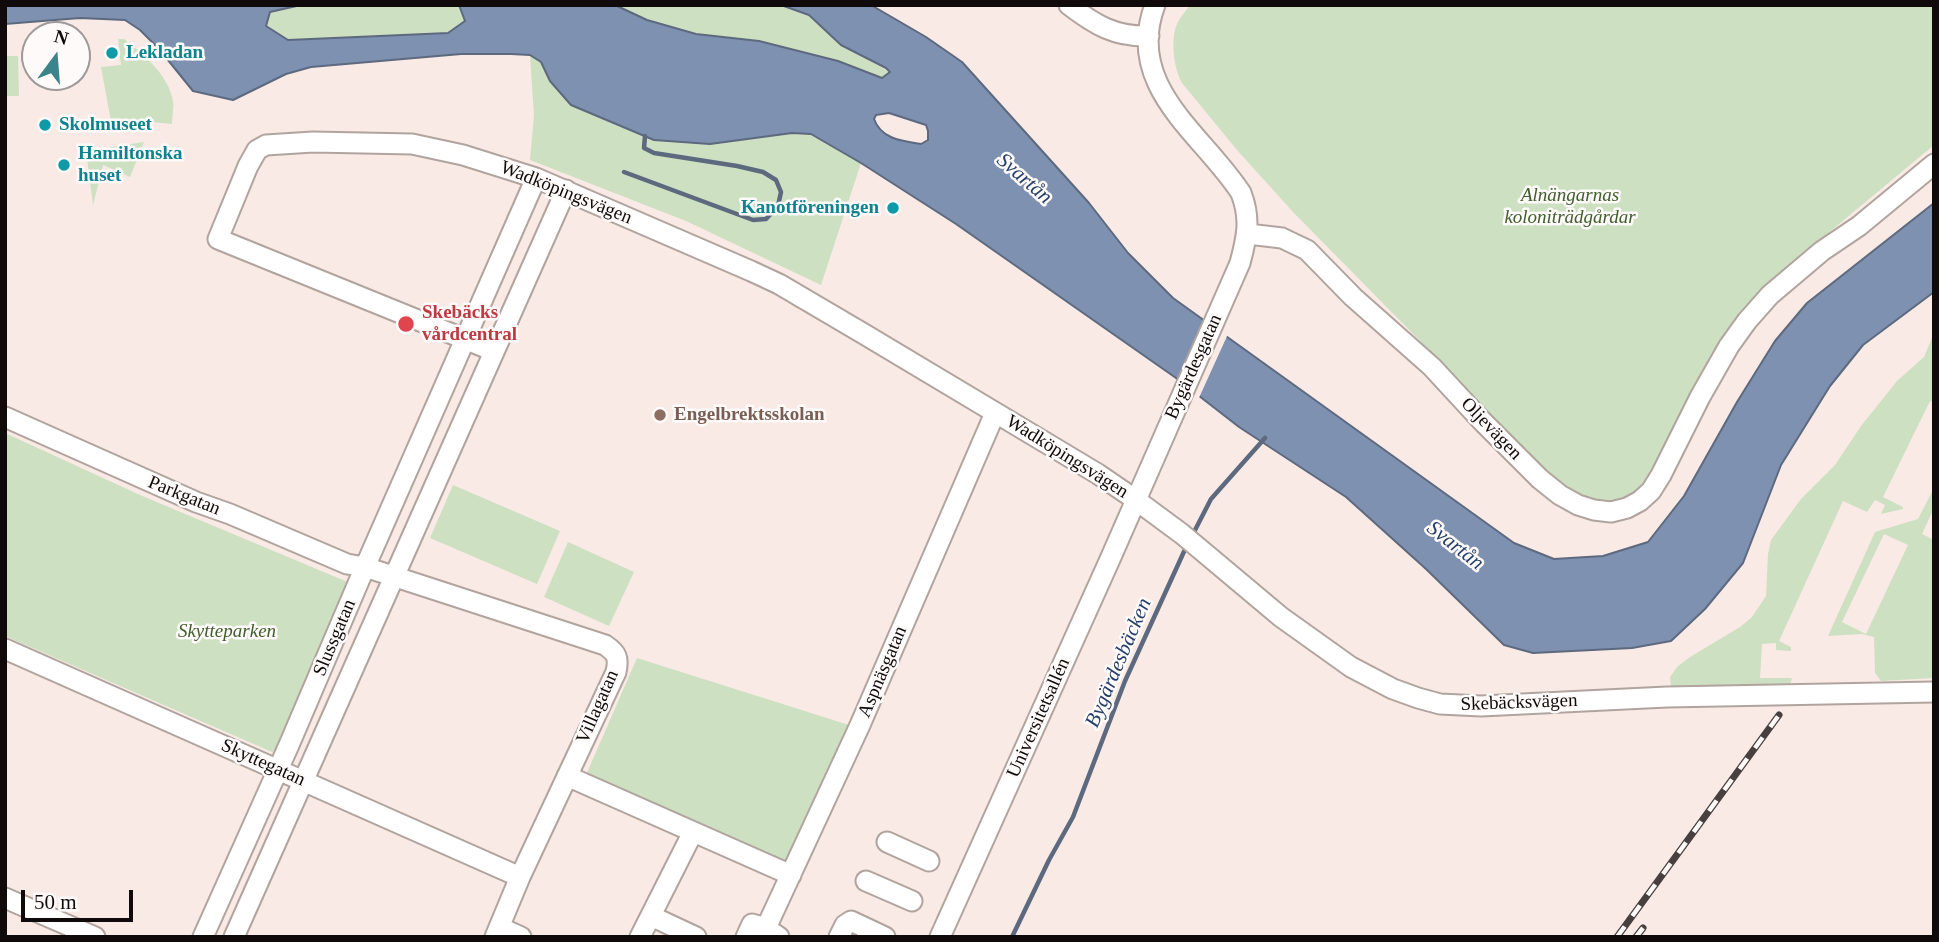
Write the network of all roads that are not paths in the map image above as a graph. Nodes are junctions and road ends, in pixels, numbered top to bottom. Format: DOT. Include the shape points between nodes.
graph roads {
  1 [pos="1069,5"];
  2 [pos="1155,5"];
  3 [pos="1149,36"];
  4 [pos="1934,164"];
  5 [pos="536,178"];
  6 [pos="566,190"];
  7 [pos="1248,234"];
  8 [pos="465,339"];
  9 [pos="494,351"];
  10 [pos="995,413"];
  11 [pos="5,417"];
  12 [pos="1136,500"];
  13 [pos="1162,521"];
  14 [pos="365,566"];
  15 [pos="394,576"];
  16 [pos="5,649"];
  17 [pos="1934,692"];
  18 [pos="277,769"];
  19 [pos="567,776"];
  20 [pos="303,780"];
  21 [pos="693,832"];
  22 [pos="887,842"];
  23 [pos="929,861"];
  24 [pos="791,875"];
  25 [pos="520,877"];
  26 [pos="866,881"];
  27 [pos="5,898"];
  28 [pos="912,901"];
  29 [pos="651,916"];
  30 [pos="497,932"];
  31 [pos="772,932"];
  32 [pos="94,937"];
  33 [pos="203,937"];
  34 [pos="234,937"];
  35 [pos="522,937"];
  36 [pos="640,937"];
  37 [pos="696,937"];
  38 [pos="746,937"];
  39 [pos="839,937"];
  40 [pos="885,937"];
  41 [pos="940,937"];
  1 -- 3 [label="street" via="1114,33"];
  2 -- 3 [label="street"];
  3 -- 7 [label="street" via="1156,80 1172,108 1241,193 1247,207"];
  4 -- 7 [label="street, Oljevägen" via="1770,295 1729,346 1651,491 1627,509 1611,512 1578,505 1540,479 1432,367 1307,250 1282,238"];
  5 -- 6 [label="street, Wadköpingsvägen"];
  5 -- 8 [label="street, Slussgatan"];
  5 -- 8 [label="street, Wadköpingsvägen" via="412,144 266,145 257,150 248,166 218,239"];
  6 -- 9 [label="street, Slussgatan"];
  6 -- 10 [label="street, Wadköpingsvägen" via="779,285"];
  7 -- 12 [label="street, Bygärdesgatan" via="1240,263"];
  8 -- 9 [label="street"];
  8 -- 14 [label="street, Slussgatan"];
  9 -- 15 [label="street, Slussgatan"];
  10 -- 12 [label="street, Wadköpingsvägen"];
  10 -- 24 [label="street, Aspnäsgatan"];
  11 -- 14 [label="street, Parkgatan" via="196,502 347,564"];
  12 -- 13 [label="street, Wadköpingsvägen"];
  12 -- 41 [label="street, Universitetsallén"];
  13 -- 17 [label="street, Skebäcksvägen" via="1351,667 1393,689 1440,704"];
  14 -- 15 [label="street, Parkgatan"];
  14 -- 18 [label="street, Slussgatan"];
  15 -- 19 [label="street, Villagatan" via="614,651 619,660 616,672"];
  15 -- 20 [label="street, Slussgatan"];
  16 -- 18 [label="street, Skyttegatan"];
  18 -- 20 [label="street, Skyttegatan"];
  18 -- 33 [label="street, Slussgatan"];
  19 -- 21 [label="street"];
  19 -- 25 [label="street, Villagatan"];
  20 -- 25 [label="street, Skyttegatan"];
  20 -- 34 [label="street, Slussgatan"];
  21 -- 24 [label="street"];
  21 -- 29 [label="street"];
  22 -- 23 [label="street"];
  24 -- 31 [label="street, Aspnäsgatan"];
  25 -- 30 [label="street, Villagatan"];
  26 -- 28 [label="street"];
  27 -- 32 [label="street"];
  29 -- 36 [label="street"];
  29 -- 37 [label="street"];
  30 -- 35 [label="street"];
  31 -- 38 [label="street" via="752,924"];
  39 -- 40 [label="street" via="851,921"];
}
